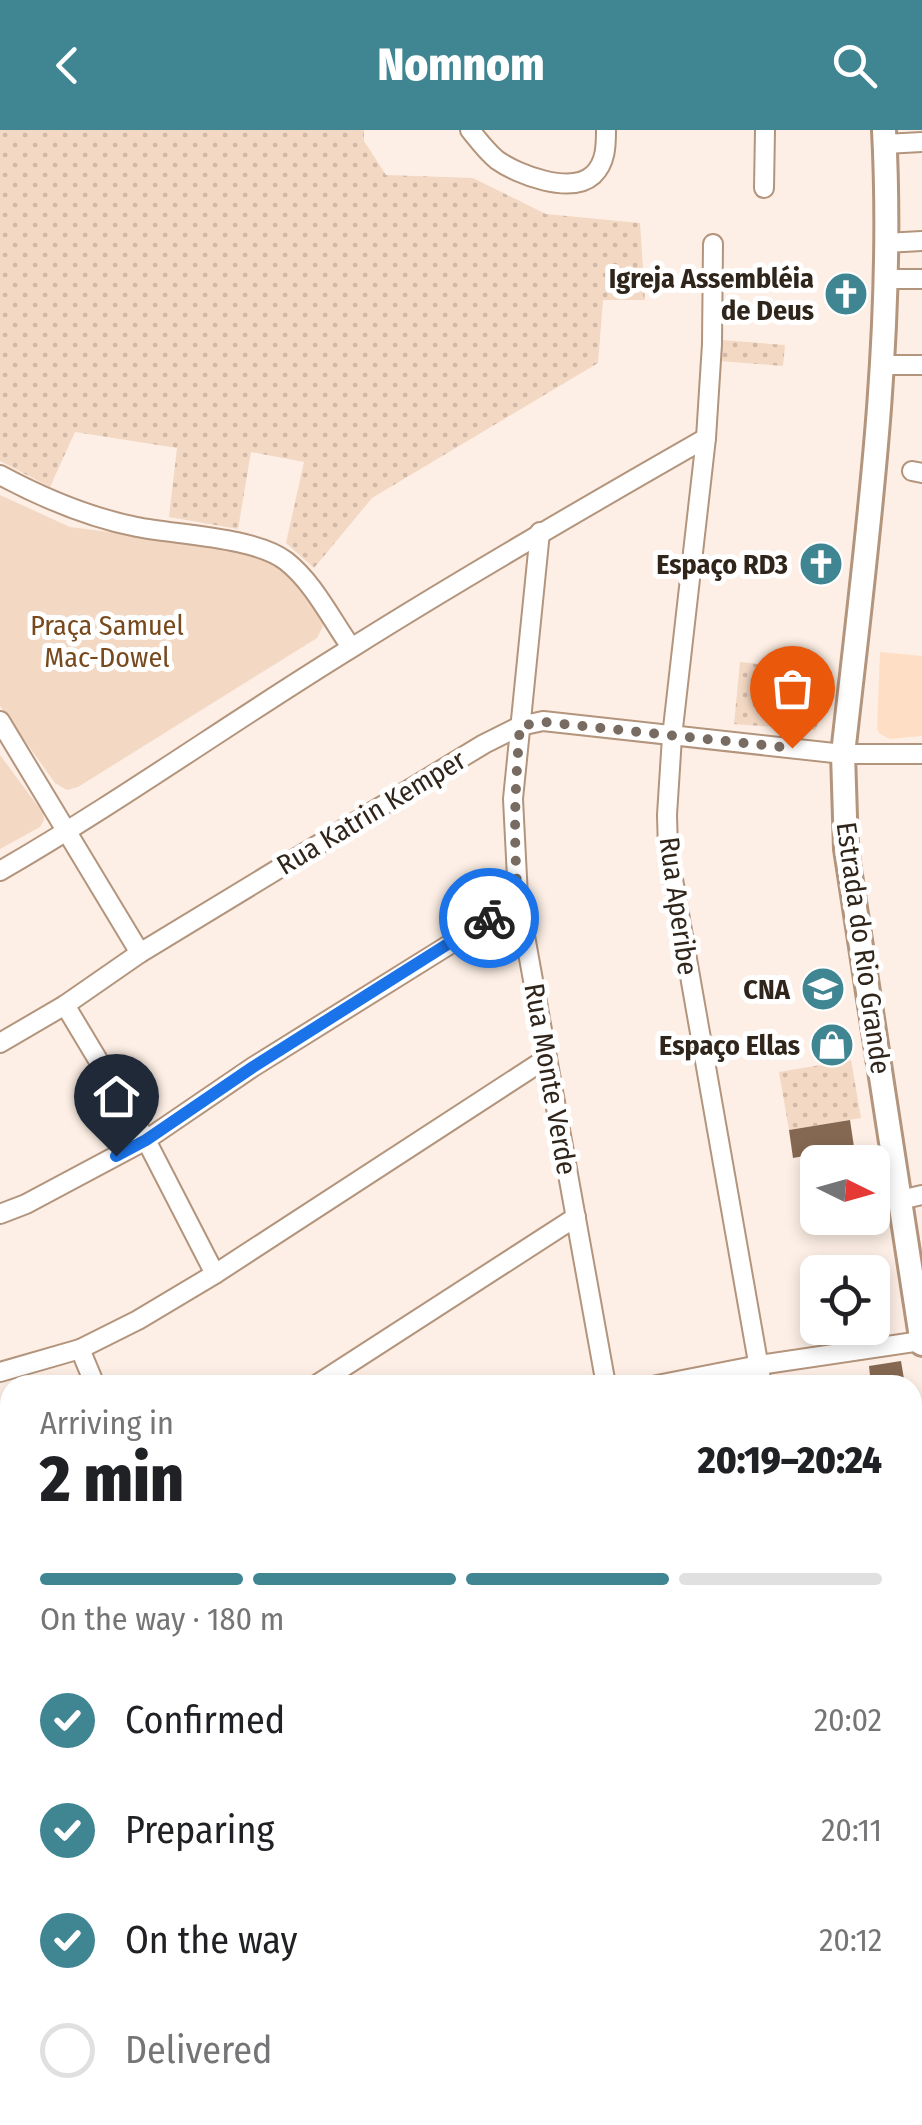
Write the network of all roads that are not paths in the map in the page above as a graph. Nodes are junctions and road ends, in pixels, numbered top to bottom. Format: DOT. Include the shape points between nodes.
graph roads {
  1 [pos="470,130"];
  2 [pos="606,130"];
  3 [pos="766,130"];
  4 [pos="884,137"];
  5 [pos="922,142"];
  6 [pos="764,188"];
  7 [pos="922,241"];
  8 [pos="885,243"];
  9 [pos="713,244"];
  10 [pos="885,279"];
  11 [pos="922,279"];
  12 [pos="883,365"];
  13 [pos="922,365"];
  14 [pos="706,438"];
  15 [pos="0,474"];
  16 [pos="540,532"];
  17 [pos="351,648"];
  18 [pos="0,721"];
  19 [pos="520,726"];
  20 [pos="672,737"];
  21 [pos="843,754"];
  22 [pos="922,754"];
  23 [pos="67,832"];
  24 [pos="0,871"];
  25 [pos="518,897"];
  26 [pos="140,953"];
  27 [pos="65,1005"];
  28 [pos="0,1043"];
  29 [pos="548,1058"];
  30 [pos="146,1140"];
  31 [pos="911,1197"];
  32 [pos="0,1214"];
  33 [pos="576,1218"];
  34 [pos="216,1274"];
  35 [pos="922,1343"];
  36 [pos="80,1349"];
  37 [pos="759,1365"];
  38 [pos="0,1372"];
  39 [pos="91,1375"];
  40 [pos="332,1375"];
  41 [pos="604,1375"];
  42 [pos="708,1375"];
  43 [pos="760,1375"];
  1 -- 2 [label="street" via="496,159 566,184 594,174"];
  3 -- 6 [label="street"];
  4 -- 5 [label="street"];
  4 -- 8 [label="main road, Estrada do Rio Grande"];
  7 -- 8 [label="street"];
  8 -- 10 [label="main road, Estrada do Rio Grande"];
  9 -- 14 [label="street, Rua Aperibe"];
  10 -- 11 [label="street"];
  10 -- 12 [label="main road, Estrada do Rio Grande"];
  12 -- 13 [label="street"];
  12 -- 21 [label="main road, Estrada do Rio Grande"];
  14 -- 16 [label="street"];
  14 -- 20 [label="street, Rua Aperibe"];
  15 -- 17 [label="street" via="134,527 242,544 284,559"];
  16 -- 17 [label="street"];
  16 -- 19 [label="street, Rua Monte Verde"];
  17 -- 23 [label="street"];
  18 -- 23 [label="street"];
  19 -- 20 [label="street, Rua Katrin Kemper" via="544,722"];
  19 -- 25 [label="street, Rua Monte Verde" via="514,800"];
  19 -- 26 [label="street, Rua Katrin Kemper"];
  20 -- 21 [label="street, Rua Katrin Kemper"];
  20 -- 37 [label="street, Rua Aperibe" via="668,852"];
  21 -- 22 [label="street, Rua Katrin Kemper"];
  21 -- 31 [label="main road, Estrada do Rio Grande" via="846,849"];
  23 -- 24 [label="street"];
  23 -- 26 [label="street"];
  25 -- 29 [label="street, Rua Monte Verde"];
  25 -- 30 [label="street"];
  26 -- 27 [label="street, Rua Katrin Kemper"];
  27 -- 28 [label="street, Rua Katrin Kemper"];
  27 -- 30 [label="street"];
  29 -- 33 [label="street, Rua Monte Verde"];
  29 -- 34 [label="street"];
  30 -- 32 [label="street"];
  30 -- 34 [label="street"];
  31 -- 35 [label="main road, Estrada do Rio Grande"];
  33 -- 40 [label="street"];
  33 -- 41 [label="street, Rua Monte Verde"];
  34 -- 36 [label="street"];
  35 -- 37 [label="street"];
  36 -- 38 [label="street"];
  36 -- 39 [label="street"];
  37 -- 42 [label="street"];
  37 -- 43 [label="street, Rua Aperibe"];
}
